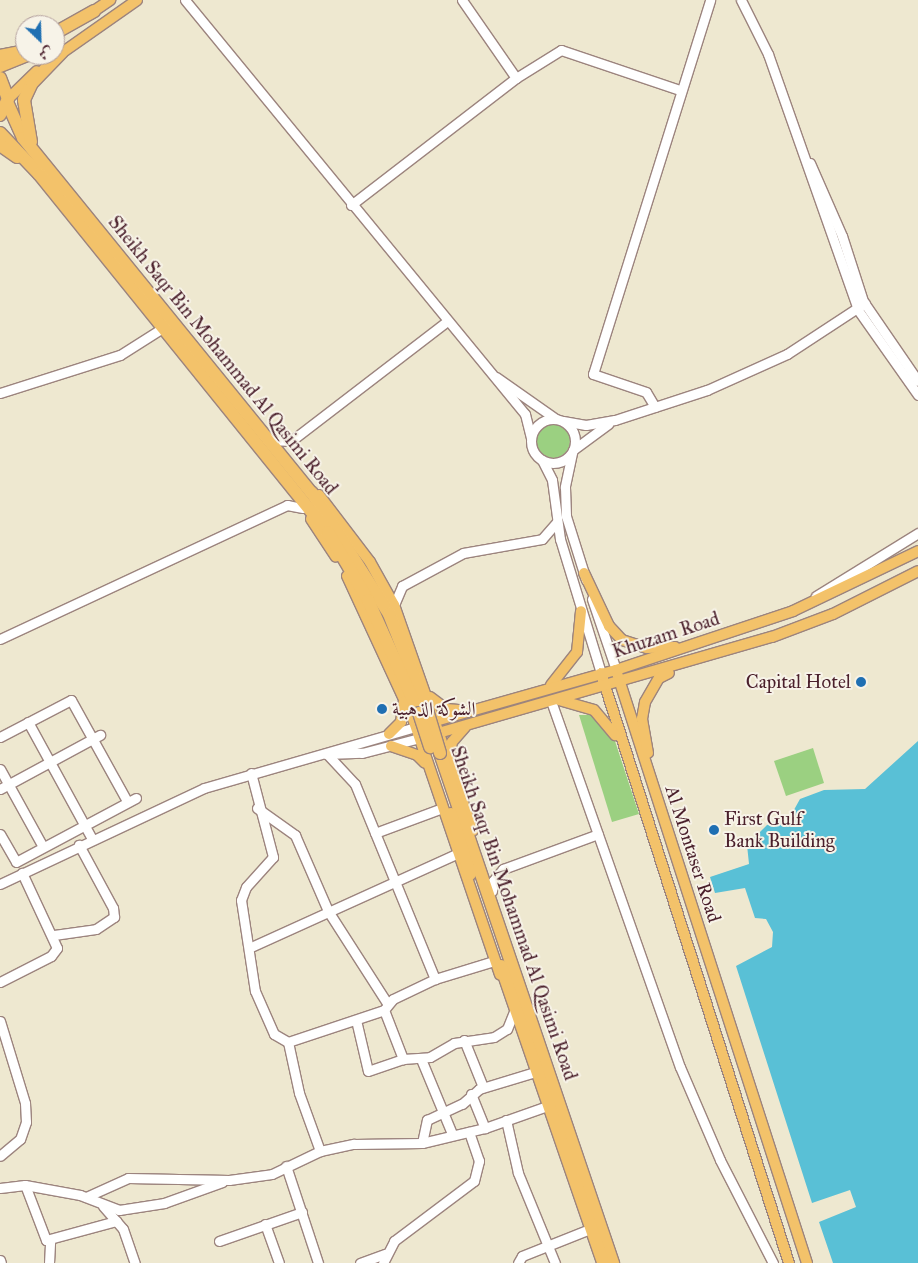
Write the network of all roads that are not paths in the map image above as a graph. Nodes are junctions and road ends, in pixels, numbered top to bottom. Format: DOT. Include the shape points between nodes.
graph roads {
  1 [pos="110,0"];
  2 [pos="137,0"];
  3 [pos="185,0"];
  4 [pos="462,0"];
  5 [pos="710,0"];
  6 [pos="740,0"];
  7 [pos="94,11"];
  8 [pos="65,27"];
  9 [pos="65,31"];
  10 [pos="65,50"];
  11 [pos="15,53"];
  12 [pos="0,56"];
  13 [pos="15,61"];
  14 [pos="47,65"];
  15 [pos="49,65"];
  16 [pos="0,67"];
  17 [pos="0,78"];
  18 [pos="516,78"];
  19 [pos="680,90"];
  20 [pos="7,101"];
  21 [pos="0,115"];
  22 [pos="0,133"];
  23 [pos="0,145"];
  24 [pos="33,149"];
  25 [pos="32,166"];
  26 [pos="351,205"];
  27 [pos="861,307"];
  28 [pos="154,321"];
  29 [pos="446,322"];
  30 [pos="161,329"];
  31 [pos="480,364"];
  32 [pos="918,381"];
  33 [pos="0,388"];
  34 [pos="0,393"];
  35 [pos="918,395"];
  36 [pos="655,407"];
  37 [pos="559,420"];
  38 [pos="615,420"];
  39 [pos="531,438"];
  40 [pos="271,440"];
  41 [pos="290,441"];
  42 [pos="572,451"];
  43 [pos="288,460"];
  44 [pos="542,460"];
  45 [pos="296,470"];
  46 [pos="285,478"];
  47 [pos="283,506"];
  48 [pos="303,508"];
  49 [pos="557,522"];
  50 [pos="918,534"];
  51 [pos="918,551"];
  52 [pos="918,571"];
  53 [pos="584,573"];
  54 [pos="381,582"];
  55 [pos="862,582"];
  56 [pos="402,586"];
  57 [pos="394,605"];
  58 [pos="581,611"];
  59 [pos="794,611"];
  60 [pos="830,615"];
  61 [pos="0,639"];
  62 [pos="686,647"];
  63 [pos="686,664"];
  64 [pos="616,670"];
  65 [pos="601,673"];
  66 [pos="620,683"];
  67 [pos="605,686"];
  68 [pos="548,688"];
  69 [pos="404,697"];
  70 [pos="429,697"];
  71 [pos="554,700"];
  72 [pos="473,710"];
  73 [pos="423,711"];
  74 [pos="438,720"];
  75 [pos="28,722"];
  76 [pos="471,723"];
  77 [pos="415,727"];
  78 [pos="441,732"];
  79 [pos="389,734"];
  80 [pos="96,736"];
  81 [pos="0,737"];
  82 [pos="419,738"];
  83 [pos="391,746"];
  84 [pos="624,751"];
  85 [pos="324,754"];
  86 [pos="437,758"];
  87 [pos="50,762"];
  88 [pos="0,769"];
  89 [pos="250,773"];
  90 [pos="9,785"];
  91 [pos="654,788"];
  92 [pos="0,789"];
  93 [pos="257,808"];
  94 [pos="440,809"];
  95 [pos="83,824"];
  96 [pos="376,833"];
  97 [pos="0,834"];
  98 [pos="598,834"];
  99 [pos="92,838"];
  100 [pos="79,845"];
  101 [pos="43,847"];
  102 [pos="456,854"];
  103 [pos="22,873"];
  104 [pos="393,881"];
  105 [pos="0,884"];
  106 [pos="492,892"];
  107 [pos="328,911"];
  108 [pos="54,935"];
  109 [pos="251,947"];
  110 [pos="494,961"];
  111 [pos="435,980"];
  112 [pos="0,982"];
  113 [pos="516,1006"];
  114 [pos="385,1007"];
  115 [pos="356,1020"];
  116 [pos="0,1021"];
  117 [pos="507,1029"];
  118 [pos="522,1034"];
  119 [pos="464,1040"];
  120 [pos="288,1042"];
  121 [pos="403,1059"];
  122 [pos="421,1059"];
  123 [pos="535,1072"];
  124 [pos="483,1087"];
  125 [pos="471,1094"];
  126 [pos="547,1106"];
  127 [pos="443,1113"];
  128 [pos="506,1120"];
  129 [pos="485,1128"];
  130 [pos="469,1132"];
  131 [pos="452,1134"];
  132 [pos="422,1143"];
  133 [pos="320,1151"];
  134 [pos="0,1156"];
  135 [pos="286,1166"];
  136 [pos="229,1180"];
  137 [pos="25,1185"];
  138 [pos="0,1188"];
  139 [pos="86,1197"];
  140 [pos="103,1206"];
  141 [pos="302,1212"];
  142 [pos="116,1221"];
  143 [pos="265,1224"];
  144 [pos="590,1229"];
  145 [pos="50,1241"];
  146 [pos="219,1241"];
  147 [pos="548,1246"];
  148 [pos="384,1259"];
  149 [pos="49,1263"];
  150 [pos="135,1263"];
  151 [pos="279,1263"];
  152 [pos="318,1263"];
  153 [pos="360,1263"];
  154 [pos="518,1263"];
  155 [pos="554,1263"];
  156 [pos="603,1263"];
  157 [pos="613,1263"];
  158 [pos="773,1263"];
  159 [pos="789,1263"];
  160 [pos="806,1263"];
  1 -- 7 [label="main road"];
  2 -- 10 [label="main road"];
  3 -- 26 [label="street"];
  4 -- 18 [label="street"];
  5 -- 19 [label="street"];
  6 -- 27 [label="street" via="768,54 800,144 842,236"];
  7 -- 8 [label="highway"];
  7 -- 9 [label="main road"];
  11 -- 12 [label="highway"];
  13 -- 16 [label="main road"];
  14 -- 20 [label="main road"];
  15 -- 24 [label="highway" via="32,83 24,100 23,115"];
  17 -- 20 [label="highway, Sheikh Saqr Bin Mohammad Al Qasimi Road"];
  18 -- 19 [label="street" via="561,50"];
  18 -- 26 [label="street"];
  19 -- 36 [label="street" via="592,374 646,392"];
  20 -- 21 [label="highway"];
  20 -- 24 [label="highway, Sheikh Saqr Bin Mohammad Al Qasimi Road"];
  22 -- 25 [label="highway, Sheikh Saqr Bin Mohammad Al Qasimi Road"];
  23 -- 25 [label="highway"];
  24 -- 40 [label="highway, Sheikh Saqr Bin Mohammad Al Qasimi Road"];
  25 -- 46 [label="highway, Sheikh Saqr Bin Mohammad Al Qasimi Road"];
  26 -- 29 [label="street"];
  27 -- 32 [label="street"];
  27 -- 35 [label="street"];
  27 -- 36 [label="street" via="746,373"];
  28 -- 33 [label="street" via="143,336 124,348"];
  29 -- 31 [label="street"];
  29 -- 41 [label="street"];
  30 -- 34 [label="street" via="120,355"];
  31 -- 37 [label="street"];
  31 -- 39 [label="street" via="525,414"];
  36 -- 38 [label="street"];
  37 -- 38 [label="street" via="586,425"];
  37 -- 39 [label="street" via="537,426"];
  37 -- 42 [label="street" via="573,431"];
  38 -- 42 [label="street"];
  39 -- 44 [label="street" via="533,451"];
  40 -- 41 [label="street"];
  40 -- 43 [label="highway, Sheikh Saqr Bin Mohammad Al Qasimi Road"];
  41 -- 43 [label="street"];
  42 -- 44 [label="street" via="556,463"];
  42 -- 53 [label="street, Al Montaser Road" via="565,487 566,516"];
  43 -- 45 [label="highway, Sheikh Saqr Bin Mohammad Al Qasimi Road"];
  44 -- 49 [label="street, Al Montaser Road" via="552,480"];
  45 -- 54 [label="main road" via="349,533"];
  45 -- 73 [label="highway, Sheikh Saqr Bin Mohammad Al Qasimi Road" via="389,614"];
  46 -- 47 [label="street" via="289,497"];
  46 -- 48 [label="main road"];
  46 -- 73 [label="highway, Sheikh Saqr Bin Mohammad Al Qasimi Road" via="350,567"];
  47 -- 48 [label="street"];
  47 -- 61 [label="street"];
  48 -- 69 [label="main road" via="353,586"];
  49 -- 56 [label="street" via="542,539 472,549"];
  49 -- 58 [label="street, Al Montaser Road"];
  50 -- 59 [label="street"];
  51 -- 55 [label="main road, Khuzam Road"];
  52 -- 60 [label="main road, Khuzam Road"];
  53 -- 62 [label="main road" via="609,626 622,640 647,648"];
  53 -- 64 [label="street, Al Montaser Road"];
  54 -- 56 [label="street"];
  54 -- 57 [label="main road"];
  55 -- 59 [label="main road, Khuzam Road"];
  55 -- 60 [label="main road" via="829,602"];
  56 -- 57 [label="street"];
  57 -- 70 [label="main road"];
  58 -- 65 [label="street, Al Montaser Road"];
  58 -- 68 [label="main road" via="577,652"];
  59 -- 62 [label="main road, Khuzam Road"];
  60 -- 63 [label="main road, Khuzam Road"];
  62 -- 64 [label="main road, Khuzam Road"];
  63 -- 66 [label="main road, Khuzam Road"];
  63 -- 91 [label="main road" via="659,678 645,702 642,719"];
  64 -- 65 [label="main road, Khuzam Road"];
  64 -- 66 [label="main road, Al Montaser Road"];
  65 -- 67 [label="main road, Al Montaser Road"];
  65 -- 68 [label="main road, Khuzam Road"];
  66 -- 67 [label="main road, Khuzam Road"];
  66 -- 91 [label="main road, Al Montaser Road"];
  67 -- 71 [label="main road, Khuzam Road"];
  67 -- 84 [label="main road, Al Montaser Road"];
  68 -- 72 [label="main road, Khuzam Road"];
  69 -- 77 [label="main road"];
  69 -- 79 [label="main road" via="401,722"];
  70 -- 72 [label="main road" via="446,709"];
  70 -- 74 [label="main road"];
  71 -- 76 [label="main road, Khuzam Road"];
  71 -- 84 [label="main road" via="594,710 607,720"];
  71 -- 98 [label="street"];
  72 -- 74 [label="main road, Khuzam Road"];
  73 -- 86 [label="highway, Sheikh Saqr Bin Mohammad Al Qasimi Road, bridge"];
  74 -- 77 [label="main road, Khuzam Road"];
  74 -- 78 [label="main road"];
  75 -- 80 [label="street" via="70,700"];
  75 -- 81 [label="street"];
  75 -- 87 [label="street"];
  76 -- 78 [label="main road, Khuzam Road"];
  76 -- 86 [label="main road"];
  77 -- 79 [label="street"];
  77 -- 82 [label="main road"];
  78 -- 82 [label="main road, Khuzam Road"];
  78 -- 86 [label="main road"];
  79 -- 85 [label="street"];
  80 -- 87 [label="street"];
  80 -- 95 [label="street" via="131,799"];
  82 -- 83 [label="street"];
  82 -- 86 [label="main road"];
  83 -- 85 [label="street"];
  83 -- 86 [label="main road"];
  84 -- 159 [label="main road, Al Montaser Road"];
  85 -- 89 [label="street"];
  85 -- 96 [label="street" via="353,779"];
  86 -- 94 [label="main road"];
  86 -- 106 [label="main road"];
  86 -- 113 [label="highway, Sheikh Saqr Bin Mohammad Al Qasimi Road"];
  87 -- 90 [label="street"];
  87 -- 95 [label="street"];
  88 -- 90 [label="street"];
  89 -- 93 [label="street"];
  89 -- 99 [label="street" via="176,798"];
  90 -- 92 [label="street"];
  90 -- 101 [label="street"];
  91 -- 160 [label="main road, Al Montaser Road"];
  93 -- 107 [label="street" via="296,835"];
  93 -- 109 [label="street" via="273,857 242,893"];
  94 -- 96 [label="street"];
  94 -- 102 [label="main road"];
  95 -- 99 [label="street"];
  95 -- 101 [label="street"];
  96 -- 104 [label="street"];
  97 -- 101 [label="street" via="16,862"];
  98 -- 106 [label="street" via="503,869 496,876"];
  98 -- 158 [label="street" via="703,1126"];
  99 -- 100 [label="street"];
  100 -- 103 [label="street"];
  100 -- 108 [label="street" via="113,908 114,917 96,929"];
  102 -- 104 [label="street"];
  102 -- 110 [label="main road"];
  103 -- 105 [label="street"];
  103 -- 108 [label="street"];
  104 -- 107 [label="street"];
  104 -- 111 [label="street"];
  106 -- 113 [label="main road"];
  107 -- 109 [label="street"];
  107 -- 114 [label="street"];
  108 -- 112 [label="street" via="58,944 54,954"];
  109 -- 120 [label="street" via="256,996 276,1037"];
  110 -- 111 [label="street"];
  110 -- 113 [label="main road"];
  111 -- 114 [label="street"];
  113 -- 117 [label="street"];
  113 -- 118 [label="highway, Sheikh Saqr Bin Mohammad Al Qasimi Road"];
  113 -- 157 [label="highway, Sheikh Saqr Bin Mohammad Al Qasimi Road"];
  114 -- 115 [label="street"];
  114 -- 121 [label="street"];
  115 -- 120 [label="street"];
  115 -- 121 [label="street" via="368,1071"];
  116 -- 134 [label="street" via="26,1116 20,1139"];
  117 -- 118 [label="street"];
  117 -- 119 [label="street" via="488,1039"];
  118 -- 123 [label="highway, Sheikh Saqr Bin Mohammad Al Qasimi Road"];
  119 -- 122 [label="street"];
  119 -- 124 [label="street"];
  120 -- 133 [label="street" via="299,1093"];
  121 -- 122 [label="street"];
  122 -- 127 [label="street"];
  123 -- 124 [label="street"];
  123 -- 126 [label="highway, Sheikh Saqr Bin Mohammad Al Qasimi Road"];
  124 -- 125 [label="street"];
  125 -- 127 [label="street"];
  125 -- 129 [label="street"];
  126 -- 128 [label="street"];
  126 -- 144 [label="highway, Sheikh Saqr Bin Mohammad Al Qasimi Road"];
  127 -- 131 [label="street"];
  127 -- 132 [label="street" via="423,1123"];
  128 -- 129 [label="street"];
  128 -- 147 [label="street" via="518,1173"];
  129 -- 130 [label="street"];
  130 -- 131 [label="street"];
  130 -- 148 [label="street" via="479,1161 474,1180 430,1210"];
  131 -- 132 [label="street"];
  132 -- 133 [label="street" via="354,1144"];
  133 -- 135 [label="street"];
  135 -- 136 [label="street" via="272,1174"];
  135 -- 141 [label="street"];
  136 -- 139 [label="street" via="128,1178"];
  136 -- 140 [label="street" via="147,1207 119,1210"];
  137 -- 138 [label="street"];
  137 -- 139 [label="street"];
  137 -- 145 [label="street" via="41,1234"];
  139 -- 140 [label="street"];
  140 -- 142 [label="street"];
  141 -- 143 [label="street"];
  141 -- 152 [label="street"];
  142 -- 145 [label="street"];
  142 -- 150 [label="street"];
  143 -- 146 [label="street"];
  143 -- 151 [label="street"];
  144 -- 147 [label="street"];
  144 -- 156 [label="highway, Sheikh Saqr Bin Mohammad Al Qasimi Road"];
  145 -- 149 [label="street"];
  147 -- 154 [label="street" via="522,1256"];
  147 -- 155 [label="street"];
  148 -- 153 [label="street"];
}
